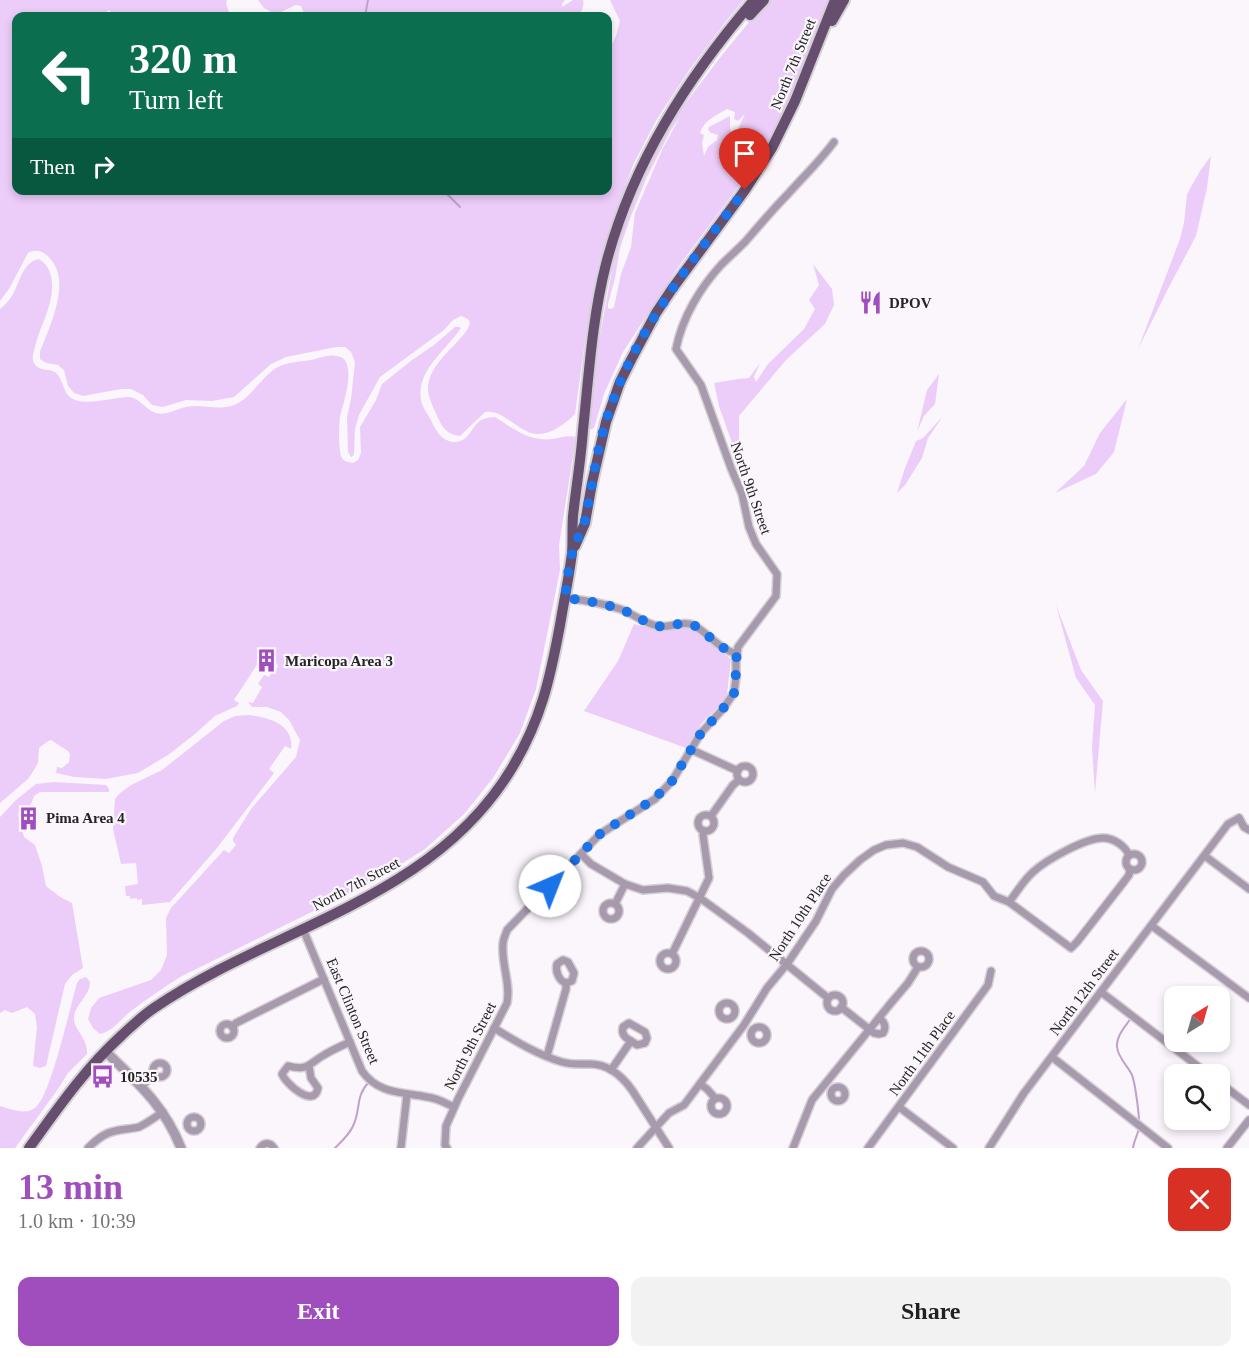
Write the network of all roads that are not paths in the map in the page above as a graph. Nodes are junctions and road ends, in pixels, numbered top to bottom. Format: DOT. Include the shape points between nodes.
graph roads {
  1 [pos="753,0"];
  2 [pos="764,0"];
  3 [pos="835,0"];
  4 [pos="844,0"];
  5 [pos="821,33"];
  6 [pos="687,87"];
  7 [pos="834,142"];
  8 [pos="572,552"];
  9 [pos="565,598"];
  10 [pos="737,654"];
  11 [pos="692,750"];
  12 [pos="738,771"];
  13 [pos="739,780"];
  14 [pos="711,816"];
  15 [pos="1239,818"];
  16 [pos="1249,821"];
  17 [pos="1249,830"];
  18 [pos="704,831"];
  19 [pos="580,854"];
  20 [pos="1129,855"];
  21 [pos="1205,856"];
  22 [pos="1130,869"];
  23 [pos="625,884"];
  24 [pos="1249,889"];
  25 [pos="700,898"];
  26 [pos="1009,902"];
  27 [pos="615,904"];
  28 [pos="1152,926"];
  29 [pos="303,929"];
  30 [pos="672,954"];
  31 [pos="787,964"];
  32 [pos="918,967"];
  33 [pos="991,970"];
  34 [pos="324,979"];
  35 [pos="566,983"];
  36 [pos="1101,992"];
  37 [pos="828,998"];
  38 [pos="1249,998"];
  39 [pos="842,1007"];
  40 [pos="734,1016"];
  41 [pos="879,1018"];
  42 [pos="744,1025"];
  43 [pos="232,1027"];
  44 [pos="494,1028"];
  45 [pos="752,1030"];
  46 [pos="870,1030"];
  47 [pos="631,1041"];
  48 [pos="350,1042"];
  49 [pos="105,1051"];
  50 [pos="547,1056"];
  51 [pos="1052,1057"];
  52 [pos="1195,1064"];
  53 [pos="309,1066"];
  54 [pos="611,1070"];
  55 [pos="154,1074"];
  56 [pos="700,1084"];
  57 [pos="824,1084"];
  58 [pos="142,1086"];
  59 [pos="832,1089"];
  60 [pos="1230,1091"];
  61 [pos="407,1094"];
  62 [pos="715,1098"];
  63 [pos="1249,1105"];
  64 [pos="454,1107"];
  65 [pos="899,1107"];
  66 [pos="163,1112"];
  67 [pos="1249,1120"];
  68 [pos="655,1127"];
  69 [pos="188,1128"];
  70 [pos="175,1136"];
  71 [pos="29,1148"];
  72 [pos="88,1148"];
  73 [pos="181,1148"];
  74 [pos="260,1148"];
  75 [pos="274,1148"];
  76 [pos="400,1148"];
  77 [pos="447,1148"];
  78 [pos="637,1148"];
  79 [pos="669,1148"];
  80 [pos="793,1148"];
  81 [pos="868,1148"];
  82 [pos="953,1148"];
  83 [pos="989,1148"];
  84 [pos="1168,1148"];
  85 [pos="1227,1148"];
  1 -- 6 [label="main road, North 7th Street"];
  2 -- 6 [label="main road"];
  3 -- 5 [label="main road, North 7th Street"];
  4 -- 5 [label="main road"];
  5 -- 8 [label="main road, North 7th Street" via="772,148 656,313 620,382 606,422 585,523"];
  6 -- 8 [label="main road, North 7th Street" via="640,169 606,265 592,337"];
  7 -- 10 [label="street, North 9th Street" via="707,282 689,312 676,349 701,385 742,494 748,527 777,574 776,596 738,647"];
  8 -- 9 [label="main road, North 7th Street"];
  9 -- 10 [label="street" via="620,609 659,627 693,624 720,647"];
  9 -- 29 [label="main road, North 7th Street" via="541,708 524,747 497,791 461,832 424,863"];
  10 -- 11 [label="street, North 9th Street" via="734,693"];
  11 -- 12 [label="street"];
  11 -- 19 [label="street, North 9th Street" via="664,791 600,834"];
  12 -- 13 [label="street"];
  12 -- 13 [label="street" via="747,766 753,772 749,781"];
  13 -- 14 [label="street"];
  14 -- 18 [label="street" via="713,826"];
  14 -- 18 [label="street" via="703,815 698,820"];
  15 -- 16 [label="street"];
  15 -- 17 [label="street"];
  15 -- 21 [label="street, North 12th Street" via="1228,824"];
  18 -- 25 [label="street" via="708,878"];
  19 -- 23 [label="street"];
  19 -- 44 [label="street, North 9th Street" via="507,930 503,948 509,992"];
  20 -- 22 [label="street" via="1126,864"];
  20 -- 22 [label="street" via="1138,855 1142,861 1139,868"];
  20 -- 26 [label="street" via="1110,839 1077,846 1041,865"];
  21 -- 24 [label="street"];
  21 -- 28 [label="street, North 12th Street"];
  22 -- 26 [label="street" via="1071,948"];
  23 -- 25 [label="street" via="643,890 687,891"];
  23 -- 27 [label="street"];
  25 -- 30 [label="street"];
  25 -- 31 [label="street"];
  26 -- 31 [label="street, North 10th Place" via="994,896 982,882 917,847 903,843 886,845 860,860 832,889"];
  28 -- 36 [label="street, North 12th Street"];
  28 -- 38 [label="street"];
  29 -- 34 [label="street, East Clinton Street"];
  29 -- 49 [label="main road, North 7th Street" via="176,993 149,1011"];
  31 -- 37 [label="street"];
  31 -- 42 [label="street, North 10th Place"];
  32 -- 41 [label="street"];
  33 -- 65 [label="street, North 11th Place" via="988,985"];
  34 -- 43 [label="street"];
  34 -- 48 [label="street, East Clinton Street"];
  35 -- 50 [label="street"];
  36 -- 51 [label="street, North 12th Street"];
  36 -- 52 [label="street"];
  37 -- 39 [label="street" via="839,996"];
  37 -- 39 [label="street" via="831,1010"];
  39 -- 46 [label="street"];
  40 -- 42 [label="street"];
  41 -- 46 [label="street"];
  41 -- 46 [label="street" via="884,1024 883,1033"];
  42 -- 45 [label="street"];
  42 -- 56 [label="street, North 10th Place"];
  44 -- 50 [label="street"];
  44 -- 64 [label="street, North 9th Street"];
  46 -- 57 [label="street"];
  47 -- 54 [label="street"];
  48 -- 53 [label="street"];
  48 -- 61 [label="street, East Clinton Street" via="366,1076 379,1087"];
  49 -- 58 [label="street"];
  49 -- 71 [label="main road, North 7th Street" via="71,1089"];
  50 -- 54 [label="street" via="570,1065 591,1063"];
  51 -- 83 [label="street, North 12th Street"];
  51 -- 84 [label="street"];
  53 -- 53 [label="street" via="288,1066 282,1074 286,1082 313,1097 318,1088"];
  54 -- 68 [label="street" via="625,1081"];
  55 -- 58 [label="street"];
  56 -- 62 [label="street"];
  56 -- 68 [label="street, North 10th Place" via="684,1105"];
  57 -- 59 [label="street"];
  57 -- 80 [label="street" via="812,1100"];
  58 -- 66 [label="street"];
  60 -- 63 [label="street"];
  61 -- 64 [label="street, East Clinton Street"];
  61 -- 76 [label="street"];
  64 -- 77 [label="street" via="446,1126"];
  65 -- 81 [label="street, North 11th Place"];
  65 -- 82 [label="street"];
  66 -- 70 [label="street"];
  66 -- 72 [label="street" via="146,1124 105,1134"];
  67 -- 85 [label="street"];
  68 -- 78 [label="street, North 10th Place"];
  68 -- 79 [label="street"];
  69 -- 70 [label="street"];
  70 -- 73 [label="street"];
  74 -- 75 [label="street" via="267,1143"];
}
